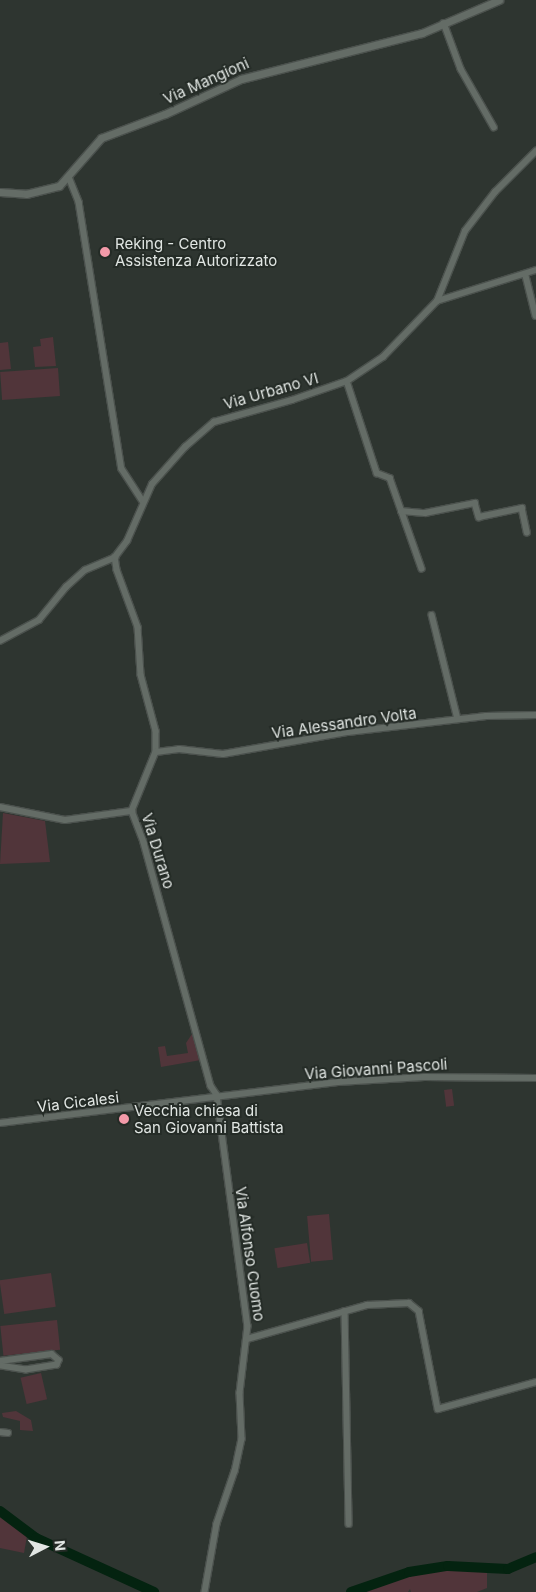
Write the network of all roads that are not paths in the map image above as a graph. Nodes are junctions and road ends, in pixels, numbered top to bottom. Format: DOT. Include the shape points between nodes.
graph roads {
  1 [pos="498,0"];
  2 [pos="444,23"];
  3 [pos="494,127"];
  4 [pos="536,151"];
  5 [pos="69,177"];
  6 [pos="0,192"];
  7 [pos="536,270"];
  8 [pos="526,276"];
  9 [pos="437,301"];
  10 [pos="536,316"];
  11 [pos="347,381"];
  12 [pos="143,501"];
  13 [pos="401,511"];
  14 [pos="527,532"];
  15 [pos="115,557"];
  16 [pos="422,569"];
  17 [pos="432,615"];
  18 [pos="0,641"];
  19 [pos="536,715"];
  20 [pos="458,719"];
  21 [pos="156,752"];
  22 [pos="0,807"];
  23 [pos="132,811"];
  24 [pos="536,1078"];
  25 [pos="217,1095"];
  26 [pos="0,1123"];
  27 [pos="344,1311"];
  28 [pos="247,1339"];
  29 [pos="0,1362"];
  30 [pos="0,1366"];
  31 [pos="536,1382"];
  32 [pos="0,1432"];
  33 [pos="8,1433"];
  34 [pos="349,1524"];
  35 [pos="205,1592"];
  1 -- 2 [label="street, Via Mangioni"];
  2 -- 3 [label="street" via="461,69"];
  2 -- 5 [label="street, Via Mangioni" via="422,33 286,65 229,83 166,114 109,134 88,150"];
  4 -- 9 [label="street, Via Urbano VI" via="495,192 465,231"];
  5 -- 6 [label="street, Via Mangioni" via="59,186 43,192"];
  5 -- 12 [label="street" via="79,202 122,469"];
  7 -- 8 [label="street"];
  8 -- 9 [label="street"];
  8 -- 10 [label="street"];
  9 -- 11 [label="street, Via Urbano VI" via="383,358"];
  11 -- 12 [label="street, Via Urbano VI" via="214,422 168,465"];
  11 -- 13 [label="street" via="377,472 390,478"];
  12 -- 15 [label="street, Via Urbano VI" via="127,541"];
  13 -- 14 [label="street" via="425,513 475,503 478,517 522,508"];
  13 -- 16 [label="street"];
  15 -- 18 [label="street" via="80,573 40,620"];
  15 -- 21 [label="street, Via Durano" via="138,627 141,675 155,720"];
  17 -- 20 [label="street"];
  19 -- 20 [label="street, Via Alessandro Volta"];
  20 -- 21 [label="street, Via Alessandro Volta" via="348,732 223,754 179,749"];
  21 -- 23 [label="street, Via Durano"];
  22 -- 23 [label="street" via="65,820"];
  23 -- 25 [label="street, Via Durano" via="144,843 211,1086"];
  24 -- 25 [label="street, Via Giovanni Pascoli" via="424,1076"];
  25 -- 26 [label="street, Via Cicalesi"];
  25 -- 28 [label="street, Via Alfonso Cuomo" via="247,1311"];
  27 -- 28 [label="street"];
  27 -- 31 [label="street" via="409,1303 419,1311 438,1409"];
  27 -- 34 [label="street"];
  28 -- 35 [label="street, Via Alfonso Cuomo" via="241,1385 242,1439 217,1524"];
  29 -- 30 [label="street" via="52,1354 59,1360 57,1365 26,1370"];
  32 -- 33 [label="street"];
}
